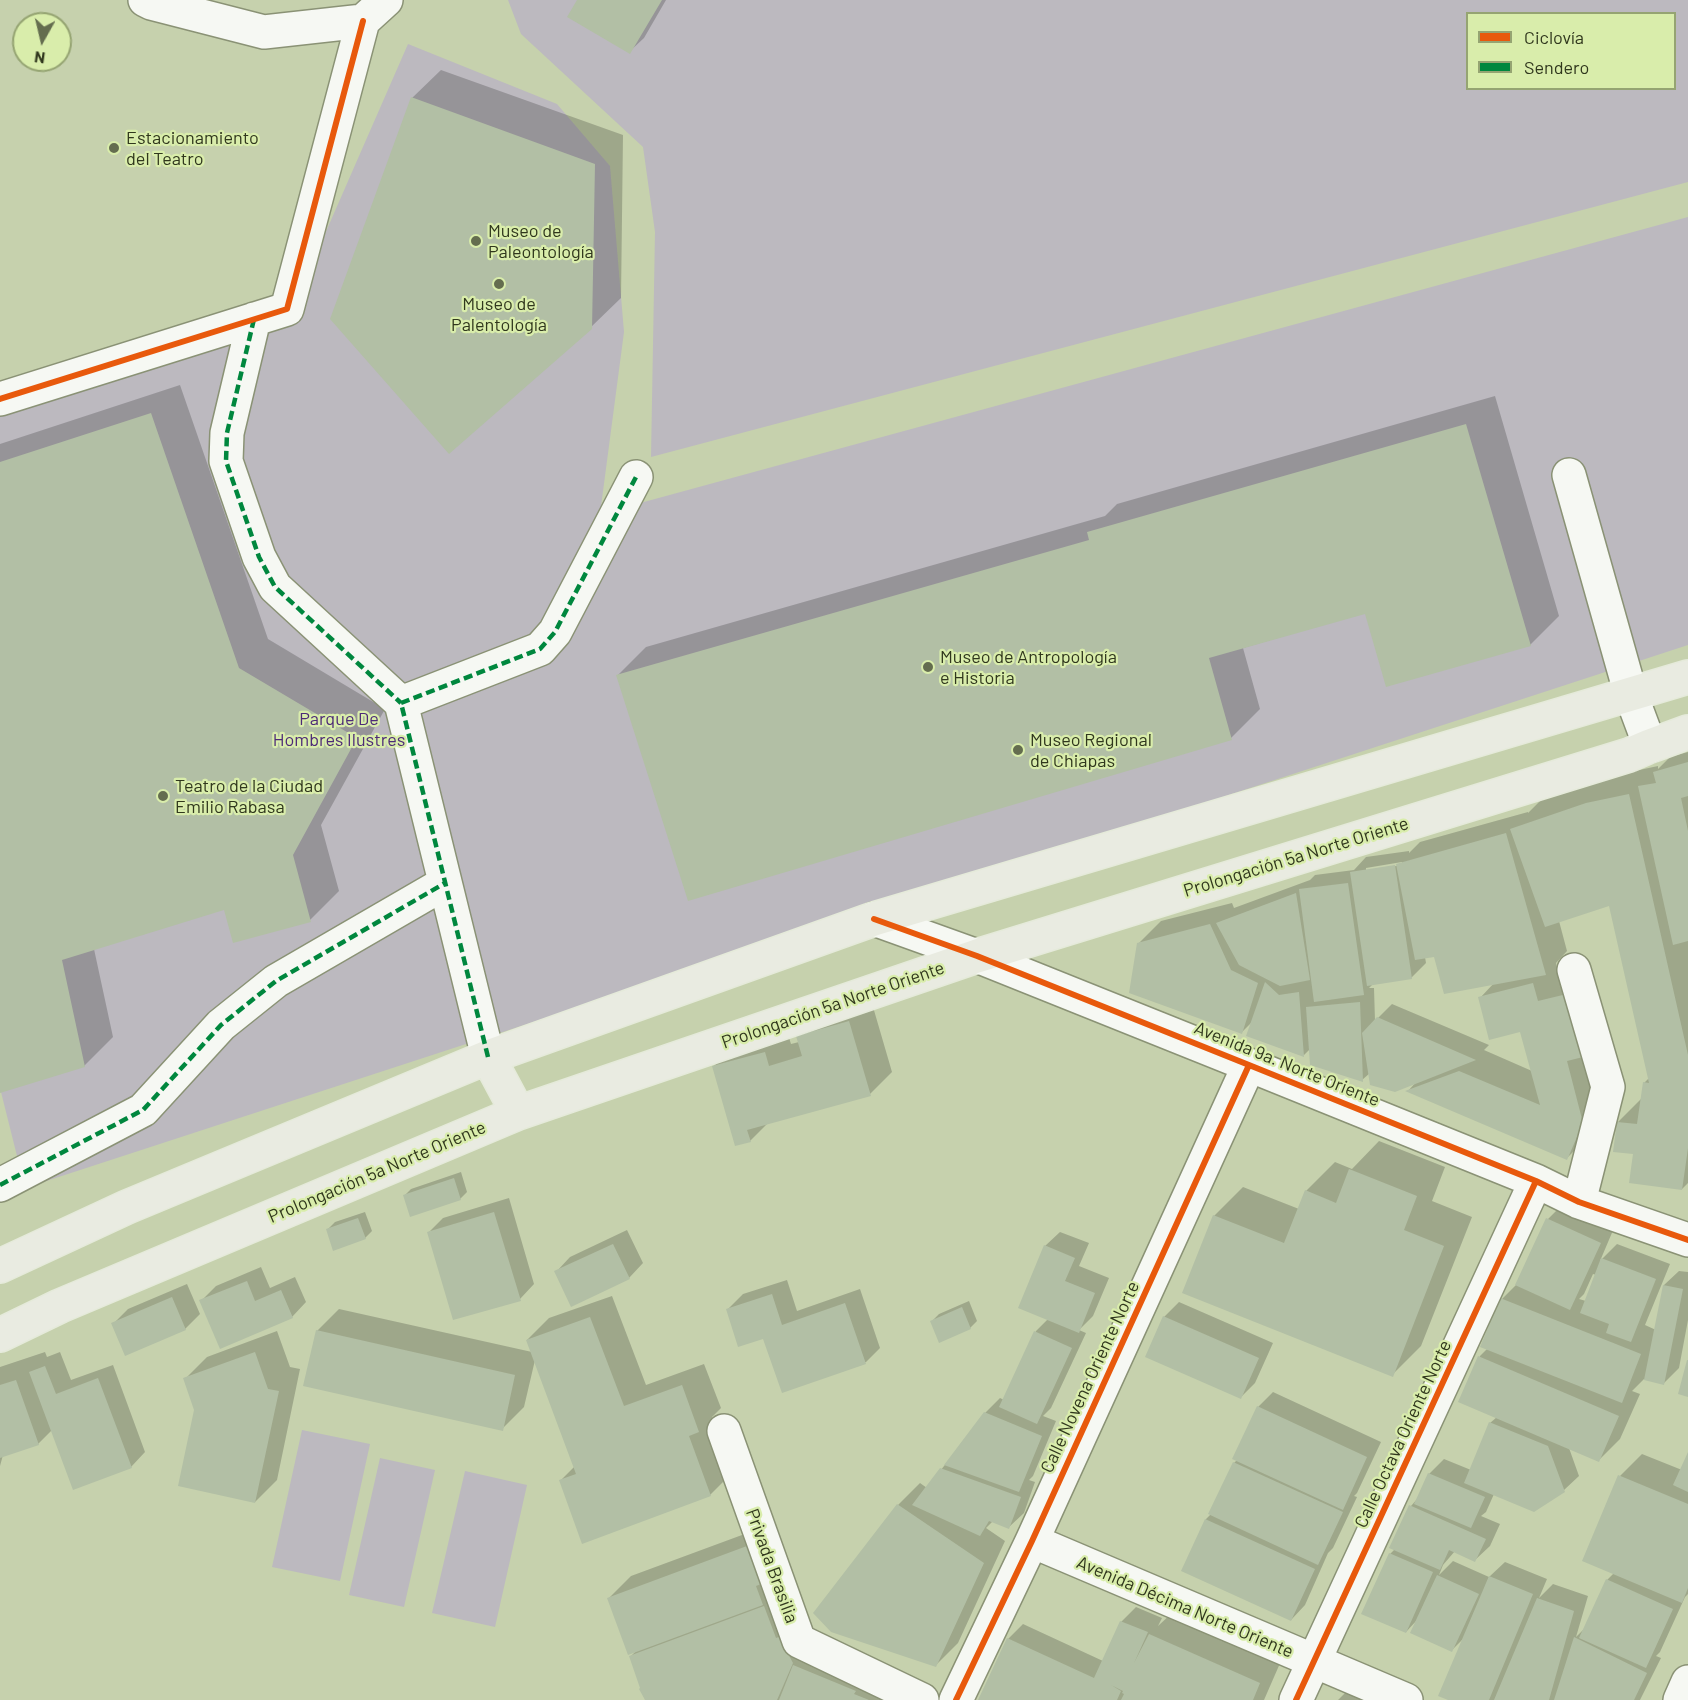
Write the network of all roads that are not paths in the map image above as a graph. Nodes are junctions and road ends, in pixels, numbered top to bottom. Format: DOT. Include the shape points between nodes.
graph roads {
  1 [pos="145,0"];
  2 [pos="375,10"];
  3 [pos="254,319"];
  4 [pos="0,399"];
  5 [pos="1569,476"];
  6 [pos="636,477"];
  7 [pos="1688,677"];
  8 [pos="1631,694"];
  9 [pos="401,703"];
  10 [pos="1688,732"];
  11 [pos="1650,746"];
  12 [pos="445,883"];
  13 [pos="874,919"];
  14 [pos="977,956"];
  15 [pos="1575,970"];
  16 [pos="488,1057"];
  17 [pos="1249,1065"];
  18 [pos="518,1113"];
  19 [pos="1536,1181"];
  20 [pos="0,1185"];
  21 [pos="1579,1202"];
  22 [pos="1688,1240"];
  23 [pos="0,1266"];
  24 [pos="0,1335"];
  25 [pos="724,1431"];
  26 [pos="1032,1541"];
  27 [pos="1314,1662"];
  28 [pos="1688,1682"];
  29 [pos="922,1700"];
  30 [pos="956,1700"];
  31 [pos="1296,1700"];
  32 [pos="1406,1700"];
  33 [pos="1680,1700"];
  1 -- 2 [label="street" via="264,32"];
  2 -- 3 [label="street" via="287,309"];
  3 -- 4 [label="street"];
  3 -- 9 [label="street" via="227,433 226,461 259,557 275,587"];
  5 -- 8 [label="street"];
  6 -- 9 [label="street" via="555,632 540,649"];
  7 -- 8 [label="main road"];
  8 -- 11 [label="street"];
  8 -- 13 [label="main road"];
  9 -- 12 [label="street"];
  10 -- 11 [label="main road, Prolongación 5a Norte Oriente"];
  11 -- 14 [label="main road, Prolongación 5a Norte Oriente"];
  12 -- 16 [label="street"];
  12 -- 20 [label="street" via="276,981 221,1025 143,1110"];
  13 -- 14 [label="street, Avenida 9a. Norte Oriente"];
  13 -- 16 [label="main road"];
  14 -- 17 [label="street, Avenida 9a. Norte Oriente"];
  14 -- 18 [label="main road, Prolongación 5a Norte Oriente"];
  15 -- 21 [label="street" via="1608,1086"];
  16 -- 18 [label="main road"];
  16 -- 23 [label="main road" via="127,1207"];
  17 -- 19 [label="street, Avenida 9a. Norte Oriente"];
  17 -- 26 [label="street, Calle Novena Oriente Norte"];
  18 -- 24 [label="main road, Prolongación 5a Norte Oriente" via="60,1306"];
  19 -- 21 [label="street, Avenida 9a. Norte Oriente"];
  19 -- 27 [label="street, Calle Octava Oriente Norte"];
  21 -- 22 [label="street, Avenida 9a. Norte Oriente"];
  25 -- 29 [label="street, Privada Brasilia" via="800,1641"];
  26 -- 27 [label="street, Avenida Décima Norte Oriente"];
  26 -- 30 [label="street, Calle Novena Oriente Norte"];
  27 -- 31 [label="street, Calle Octava Oriente Norte"];
  27 -- 32 [label="street, Avenida Décima Norte Oriente"];
  28 -- 33 [label="street"];
}
